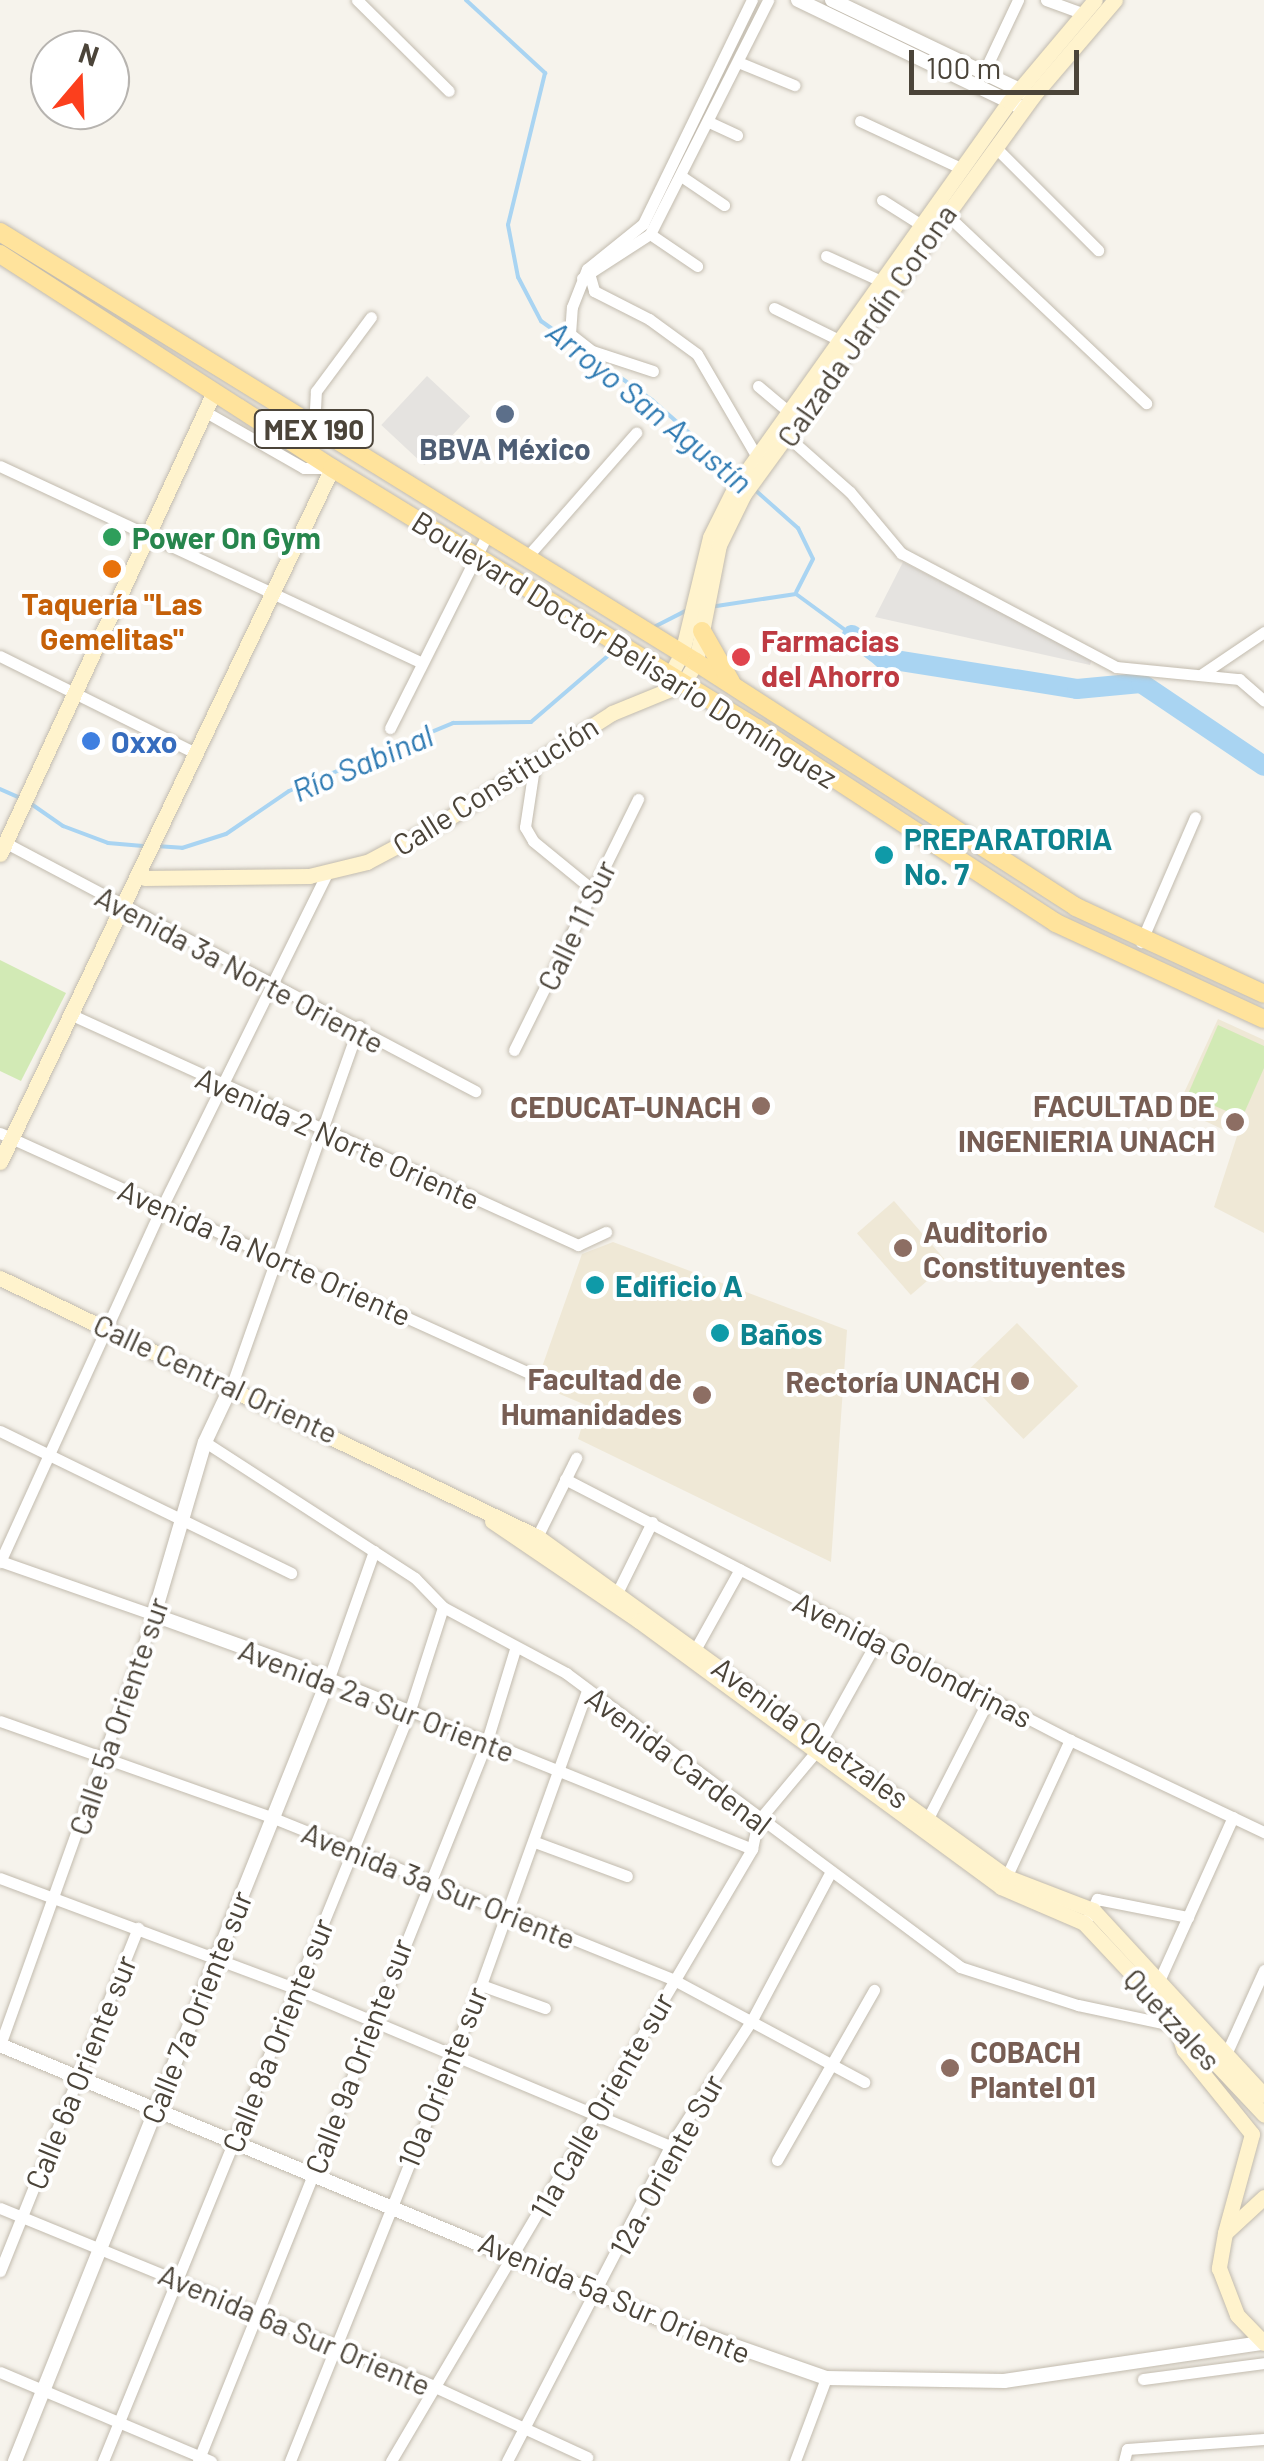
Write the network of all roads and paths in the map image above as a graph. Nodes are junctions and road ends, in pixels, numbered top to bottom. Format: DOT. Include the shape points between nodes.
graph roads {
  1 [pos="357,0"];
  2 [pos="752,0"];
  3 [pos="768,0"];
  4 [pos="798,0"];
  5 [pos="832,0"];
  6 [pos="1018,0"];
  7 [pos="1046,0"];
  8 [pos="1095,0"];
  9 [pos="1115,0"];
  10 [pos="819,4"];
  11 [pos="1080,11"];
  12 [pos="738,62"];
  13 [pos="983,74"];
  14 [pos="794,85"];
  15 [pos="449,91"];
  16 [pos="716,92"];
  17 [pos="1021,99"];
  18 [pos="709,122"];
  19 [pos="860,122"];
  20 [pos="738,135"];
  21 [pos="994,148"];
  22 [pos="961,168"];
  23 [pos="681,176"];
  24 [pos="882,200"];
  25 [pos="661,202"];
  26 [pos="724,205"];
  27 [pos="945,213"];
  28 [pos="920,224"];
  29 [pos="0,232"];
  30 [pos="650,234"];
  31 [pos="1098,250"];
  32 [pos="0,254"];
  33 [pos="826,256"];
  34 [pos="698,266"];
  35 [pos="586,275"];
  36 [pos="879,280"];
  37 [pos="774,308"];
  38 [pos="371,317"];
  39 [pos="837,339"];
  40 [pos="653,371"];
  41 [pos="758,386"];
  42 [pos="214,392"];
  43 [pos="1146,403"];
  44 [pos="787,410"];
  45 [pos="204,411"];
  46 [pos="314,430"];
  47 [pos="636,433"];
  48 [pos="788,437"];
  49 [pos="0,466"];
  50 [pos="373,466"];
  51 [pos="332,468"];
  52 [pos="754,468"];
  53 [pos="488,533"];
  54 [pos="149,537"];
  55 [pos="476,556"];
  56 [pos="526,558"];
  57 [pos="267,593"];
  58 [pos="698,626"];
  59 [pos="1264,632"];
  60 [pos="682,653"];
  61 [pos="0,656"];
  62 [pos="421,662"];
  63 [pos="1202,674"];
  64 [pos="668,679"];
  65 [pos="734,686"];
  66 [pos="75,692"];
  67 [pos="1264,701"];
  68 [pos="390,728"];
  69 [pos="192,752"];
  70 [pos="535,759"];
  71 [pos="638,800"];
  72 [pos="1195,817"];
  73 [pos="2,845"];
  74 [pos="142,873"];
  75 [pos="328,873"];
  76 [pos="594,891"];
  77 [pos="122,907"];
  78 [pos="1142,942"];
  79 [pos="270,980"];
  80 [pos="1264,994"];
  81 [pos="72,1015"];
  82 [pos="1264,1019"];
  83 [pos="359,1026"];
  84 [pos="514,1050"];
  85 [pos="219,1086"];
  86 [pos="475,1091"];
  87 [pos="321,1130"];
  88 [pos="6,1136"];
  89 [pos="0,1162"];
  90 [pos="162,1204"];
  91 [pos="606,1232"];
  92 [pos="278,1255"];
  93 [pos="0,1278"];
  94 [pos="109,1327"];
  95 [pos="530,1373"];
  96 [pos="231,1387"];
  97 [pos="0,1430"];
  98 [pos="205,1442"];
  99 [pos="50,1456"];
  100 [pos="576,1458"];
  101 [pos="565,1479"];
  102 [pos="652,1522"];
  103 [pos="185,1524"];
  104 [pos="534,1543"];
  105 [pos="374,1551"];
  106 [pos="0,1562"];
  107 [pos="740,1569"];
  108 [pos="291,1573"];
  109 [pos="615,1598"];
  110 [pos="444,1607"];
  111 [pos="154,1615"];
  112 [pos="877,1641"];
  113 [pos="696,1648"];
  114 [pos="515,1649"];
  115 [pos="329,1678"];
  116 [pos="587,1690"];
  117 [pos="990,1699"];
  118 [pos="409,1713"];
  119 [pos="0,1722"];
  120 [pos="1070,1740"];
  121 [pos="486,1744"];
  122 [pos="818,1747"];
  123 [pos="104,1757"];
  124 [pos="562,1772"];
  125 [pos="1233,1817"];
  126 [pos="276,1819"];
  127 [pos="758,1821"];
  128 [pos="924,1824"];
  129 [pos="1264,1832"];
  130 [pos="535,1842"];
  131 [pos="752,1849"];
  132 [pos="351,1853"];
  133 [pos="830,1873"];
  134 [pos="627,1876"];
  135 [pos="0,1878"];
  136 [pos="426,1882"];
  137 [pos="1004,1882"];
  138 [pos="55,1897"];
  139 [pos="505,1910"];
  140 [pos="1091,1911"];
  141 [pos="1188,1918"];
  142 [pos="138,1928"];
  143 [pos="214,1957"];
  144 [pos="1264,1970"];
  145 [pos="674,1980"];
  146 [pos="1158,1983"];
  147 [pos="481,1985"];
  148 [pos="294,1988"];
  149 [pos="874,1990"];
  150 [pos="546,2008"];
  151 [pos="753,2018"];
  152 [pos="371,2021"];
  153 [pos="1176,2026"];
  154 [pos="0,2045"];
  155 [pos="451,2052"];
  156 [pos="1227,2052"];
  157 [pos="836,2064"];
  158 [pos="80,2076"];
  159 [pos="864,2082"];
  160 [pos="1264,2094"];
  161 [pos="156,2105"];
  162 [pos="595,2112"];
  163 [pos="1264,2114"];
  164 [pos="233,2142"];
  165 [pos="670,2146"];
  166 [pos="776,2160"];
  167 [pos="312,2173"];
  168 [pos="1264,2196"];
  169 [pos="390,2204"];
  170 [pos="0,2208"];
  171 [pos="22,2217"];
  172 [pos="1225,2234"];
  173 [pos="100,2248"];
  174 [pos="514,2254"];
  175 [pos="0,2271"];
  176 [pos="181,2280"];
  177 [pos="596,2291"];
  178 [pos="258,2313"];
  179 [pos="335,2346"];
  180 [pos="1263,2346"];
  181 [pos="1264,2363"];
  182 [pos="0,2372"];
  183 [pos="826,2378"];
  184 [pos="1143,2379"];
  185 [pos="433,2386"];
  186 [pos="43,2389"];
  187 [pos="116,2425"];
  188 [pos="523,2427"];
  189 [pos="1264,2439"];
  190 [pos="1125,2455"];
  191 [pos="587,2457"];
  192 [pos="203,2459"];
  193 [pos="16,2461"];
  194 [pos="104,2461"];
  195 [pos="290,2461"];
  196 [pos="391,2461"];
  197 [pos="507,2461"];
  198 [pos="795,2461"];
  1 -- 15 [label="street"];
  2 -- 16 [label="street"];
  3 -- 12 [label="street"];
  4 -- 10 [label="street"];
  5 -- 13 [label="street"];
  6 -- 13 [label="street"];
  7 -- 11 [label="street"];
  8 -- 11 [label="main road, Calzada Jardín Corona"];
  9 -- 17 [label="main road, Calzada Jardín Corona"];
  10 -- 17 [label="street"];
  11 -- 17 [label="main road, Calzada Jardín Corona"];
  12 -- 14 [label="street"];
  12 -- 16 [label="street"];
  13 -- 17 [label="street"];
  16 -- 18 [label="street"];
  16 -- 25 [label="street"];
  17 -- 21 [label="main road, Calzada Jardín Corona"];
  17 -- 22 [label="main road, Calzada Jardín Corona"];
  18 -- 20 [label="street"];
  18 -- 23 [label="street"];
  19 -- 22 [label="street"];
  21 -- 27 [label="main road, Calzada Jardín Corona"];
  21 -- 31 [label="street"];
  22 -- 28 [label="main road, Calzada Jardín Corona"];
  23 -- 25 [label="street"];
  23 -- 26 [label="street"];
  24 -- 28 [label="street"];
  25 -- 30 [label="street"];
  25 -- 35 [label="street"];
  27 -- 43 [label="street"];
  27 -- 48 [label="main road, Calzada Jardín Corona"];
  28 -- 36 [label="main road, Calzada Jardín Corona"];
  29 -- 46 [label="main road, Boulevard Doctor Belisario Domínguez / MEX 190"];
  30 -- 34 [label="street"];
  30 -- 35 [label="street"];
  32 -- 42 [label="main road, Boulevard Doctor Belisario Domínguez / MEX 190"];
  33 -- 36 [label="street"];
  35 -- 40 [label="street" via="570,334 592,350"];
  35 -- 52 [label="street" via="594,291 649,319 696,354"];
  36 -- 39 [label="main road, Calzada Jardín Corona"];
  37 -- 39 [label="street"];
  38 -- 46 [label="street" via="316,391"];
  39 -- 44 [label="main road, Calzada Jardín Corona"];
  41 -- 44 [label="street"];
  42 -- 45 [label="main road"];
  42 -- 51 [label="main road, Boulevard Doctor Belisario Domínguez / MEX 190"];
  44 -- 52 [label="main road, Calzada Jardín Corona"];
  45 -- 51 [label="street" via="304,468"];
  45 -- 54 [label="main road"];
  46 -- 50 [label="main road, Boulevard Doctor Belisario Domínguez / MEX 190"];
  46 -- 51 [label="main road"];
  47 -- 56 [label="street"];
  48 -- 52 [label="main road, Calzada Jardín Corona"];
  48 -- 63 [label="street" via="850,492 901,554 1116,667"];
  49 -- 54 [label="street"];
  50 -- 51 [label="main road"];
  50 -- 53 [label="main road, Boulevard Doctor Belisario Domínguez / MEX 190"];
  51 -- 55 [label="main road, Boulevard Doctor Belisario Domínguez / MEX 190"];
  51 -- 57 [label="main road"];
  52 -- 58 [label="main road, Calzada Jardín Corona" via="710,537"];
  53 -- 55 [label="street"];
  53 -- 56 [label="main road, Boulevard Doctor Belisario Domínguez / MEX 190"];
  54 -- 57 [label="street"];
  54 -- 66 [label="main road"];
  55 -- 62 [label="street"];
  55 -- 64 [label="main road, Boulevard Doctor Belisario Domínguez / MEX 190"];
  56 -- 60 [label="main road, Boulevard Doctor Belisario Domínguez / MEX 190"];
  57 -- 62 [label="street"];
  57 -- 69 [label="main road"];
  58 -- 60 [label="main road, Calzada Jardín Corona"];
  58 -- 65 [label="main road"];
  59 -- 63 [label="street"];
  60 -- 64 [label="main road, Calzada Jardín Corona"];
  60 -- 65 [label="main road, Boulevard Doctor Belisario Domínguez / MEX 190"];
  61 -- 66 [label="street"];
  62 -- 68 [label="street"];
  63 -- 67 [label="street" via="1239,679"];
  64 -- 70 [label="main road, Calle Constitución"];
  64 -- 82 [label="main road, Boulevard Doctor Belisario Domínguez / MEX 190" via="1056,923"];
  65 -- 78 [label="main road, Boulevard Doctor Belisario Domínguez / MEX 190"];
  66 -- 69 [label="street"];
  66 -- 73 [label="main road"];
  69 -- 74 [label="main road"];
  70 -- 75 [label="main road, Calle Constitución" via="405,845"];
  70 -- 76 [label="street" via="525,827"];
  71 -- 76 [label="street, Calle 11 Sur"];
  72 -- 78 [label="street"];
  73 -- 77 [label="street, Avenida 3a Norte Oriente"];
  74 -- 75 [label="main road, Calle Constitución"];
  74 -- 77 [label="main road"];
  75 -- 79 [label="street"];
  76 -- 84 [label="street, Calle 11 Sur"];
  77 -- 79 [label="street, Avenida 3a Norte Oriente"];
  77 -- 81 [label="main road"];
  78 -- 80 [label="main road, Boulevard Doctor Belisario Domínguez / MEX 190"];
  79 -- 83 [label="street, Avenida 3a Norte Oriente"];
  79 -- 85 [label="street"];
  81 -- 85 [label="street, Avenida 2 Norte Oriente"];
  81 -- 88 [label="main road"];
  83 -- 86 [label="street, Avenida 3a Norte Oriente" via="384,1047"];
  83 -- 87 [label="street"];
  85 -- 87 [label="street, Avenida 2 Norte Oriente"];
  85 -- 90 [label="street"];
  87 -- 91 [label="street, Avenida 2 Norte Oriente" via="578,1245"];
  87 -- 92 [label="street"];
  88 -- 89 [label="main road"];
  88 -- 90 [label="street, Avenida 1a Norte Oriente"];
  90 -- 92 [label="street, Avenida 1a Norte Oriente"];
  90 -- 94 [label="street"];
  92 -- 95 [label="street, Avenida 1a Norte Oriente"];
  92 -- 96 [label="street"];
  93 -- 94 [label="main road, Calle Central Oriente"];
  94 -- 96 [label="main road, Calle Central Oriente"];
  94 -- 99 [label="street"];
  96 -- 98 [label="street, Calle 5a Oriente sur"];
  96 -- 104 [label="main road, Calle Central Oriente" via="431,1480"];
  97 -- 99 [label="street"];
  98 -- 103 [label="street, Calle 5a Oriente sur"];
  98 -- 105 [label="street, Avenida Cardenal"];
  99 -- 103 [label="street"];
  99 -- 106 [label="street"];
  100 -- 101 [label="street"];
  101 -- 102 [label="street, Avenida Golondrinas"];
  101 -- 104 [label="street"];
  102 -- 107 [label="street, Avenida Golondrinas"];
  102 -- 109 [label="street"];
  103 -- 108 [label="street"];
  103 -- 111 [label="street, Calle 5a Oriente sur"];
  104 -- 109 [label="main road, Avenida Quetzales"];
  105 -- 110 [label="street, Avenida Cardenal"];
  105 -- 115 [label="street, Calle 7a Oriente sur"];
  106 -- 111 [label="street, Avenida 2a Sur Oriente"];
  107 -- 112 [label="street, Avenida Golondrinas"];
  107 -- 113 [label="street"];
  109 -- 113 [label="main road, Avenida Quetzales"];
  109 -- 122 [label="main road, Avenida Quetzales"];
  110 -- 114 [label="street, Avenida Cardenal"];
  110 -- 118 [label="street, Calle 8a Oriente sur"];
  111 -- 115 [label="street, Avenida 2a Sur Oriente"];
  111 -- 123 [label="street, Calle 5a Oriente sur"];
  112 -- 117 [label="street, Avenida Golondrinas"];
  112 -- 122 [label="street, 11a Calle Oriente sur"];
  113 -- 122 [label="main road, Avenida Quetzales"];
  114 -- 116 [label="street, Avenida Cardenal" via="549,1662"];
  114 -- 121 [label="street, Calle 9a Oriente sur"];
  115 -- 118 [label="street, Avenida 2a Sur Oriente"];
  115 -- 126 [label="street, Calle 7a Oriente sur"];
  116 -- 124 [label="street, 10a Oriente sur"];
  116 -- 127 [label="street, Avenida Cardenal"];
  117 -- 120 [label="street, Avenida Golondrinas"];
  117 -- 128 [label="street"];
  118 -- 121 [label="street, Avenida 2a Sur Oriente"];
  118 -- 132 [label="street, Calle 8a Oriente sur"];
  119 -- 123 [label="street, Avenida 3a Sur Oriente"];
  120 -- 125 [label="street, Avenida Golondrinas"];
  120 -- 137 [label="street"];
  121 -- 124 [label="street, Avenida 2a Sur Oriente"];
  121 -- 136 [label="street, Calle 9a Oriente sur"];
  122 -- 127 [label="street, 11a Calle Oriente sur"];
  122 -- 128 [label="main road, Avenida Quetzales"];
  123 -- 126 [label="street, Avenida 3a Sur Oriente"];
  123 -- 138 [label="street, Calle 5a Oriente sur"];
  124 -- 130 [label="street, 10a Oriente sur"];
  124 -- 131 [label="street, Avenida 2a Sur Oriente"];
  125 -- 129 [label="street, Avenida Golondrinas"];
  125 -- 141 [label="street"];
  126 -- 132 [label="street, Avenida 3a Sur Oriente"];
  126 -- 143 [label="street, Calle 7a Oriente sur"];
  127 -- 131 [label="street, 11a Calle Oriente sur"];
  127 -- 133 [label="street, Avenida Cardenal"];
  128 -- 137 [label="main road, Avenida Quetzales"];
  130 -- 134 [label="street"];
  130 -- 139 [label="street, 10a Oriente sur"];
  131 -- 145 [label="street, 11a Calle Oriente sur"];
  132 -- 136 [label="street, Avenida 3a Sur Oriente"];
  132 -- 148 [label="street, Calle 8a Oriente sur"];
  133 -- 151 [label="street, 12a. Oriente Sur"];
  133 -- 153 [label="street, Avenida Cardenal" via="960,1967 1078,2005"];
  135 -- 138 [label="street"];
  136 -- 139 [label="street, Avenida 3a Sur Oriente"];
  136 -- 152 [label="street, Calle 9a Oriente sur"];
  137 -- 140 [label="main road, Avenida Quetzales"];
  138 -- 142 [label="street"];
  138 -- 154 [label="street, Calle 5a Oriente sur"];
  139 -- 145 [label="street, Avenida 3a Sur Oriente"];
  139 -- 147 [label="street, 10a Oriente sur"];
  140 -- 141 [label="street"];
  140 -- 146 [label="main road, Quetzales"];
  140 -- 153 [label="main road, Quetzales"];
  141 -- 146 [label="street"];
  142 -- 143 [label="street"];
  142 -- 158 [label="street, Calle 6a Oriente sur"];
  143 -- 148 [label="street"];
  143 -- 161 [label="street, Calle 7a Oriente sur"];
  144 -- 156 [label="street"];
  145 -- 151 [label="street, Avenida 3a Sur Oriente"];
  145 -- 162 [label="street, 11a Calle Oriente sur"];
  146 -- 156 [label="main road, Quetzales"];
  147 -- 150 [label="street"];
  147 -- 155 [label="street, 10a Oriente sur"];
  148 -- 152 [label="street"];
  148 -- 164 [label="street, Calle 8a Oriente sur"];
  149 -- 157 [label="street"];
  151 -- 157 [label="street, Avenida 3a Sur Oriente"];
  151 -- 165 [label="street, 12a. Oriente Sur"];
  152 -- 155 [label="street"];
  152 -- 167 [label="street, Calle 9a Oriente sur"];
  153 -- 163 [label="main road, Quetzales"];
  153 -- 172 [label="main road" via="1184,2050 1252,2134"];
  154 -- 158 [label="street, Avenida 5a Sur Oriente"];
  155 -- 162 [label="street"];
  155 -- 169 [label="street, 10a Oriente sur"];
  156 -- 160 [label="main road, Quetzales"];
  157 -- 159 [label="street, Avenida 3a Sur Oriente"];
  157 -- 166 [label="street"];
  158 -- 161 [label="street, Avenida 5a Sur Oriente"];
  158 -- 171 [label="street, Calle 6a Oriente sur"];
  161 -- 164 [label="street, Avenida 5a Sur Oriente"];
  161 -- 173 [label="street, Calle 7a Oriente sur"];
  162 -- 165 [label="street"];
  162 -- 174 [label="street, 11a Calle Oriente sur"];
  164 -- 167 [label="street, Avenida 5a Sur Oriente"];
  164 -- 176 [label="street, Calle 8a Oriente sur"];
  165 -- 177 [label="street, 12a. Oriente Sur"];
  167 -- 169 [label="street, Avenida 5a Sur Oriente"];
  167 -- 178 [label="street, Calle 9a Oriente sur"];
  168 -- 172 [label="main road"];
  169 -- 174 [label="street, Avenida 5a Sur Oriente"];
  169 -- 179 [label="street, 10a Oriente sur"];
  170 -- 171 [label="street, Avenida 6a Sur Oriente"];
  171 -- 173 [label="street, Avenida 6a Sur Oriente"];
  171 -- 175 [label="street, Calle 6a Oriente sur"];
  172 -- 180 [label="main road" via="1221,2286"];
  173 -- 176 [label="street, Avenida 6a Sur Oriente"];
  173 -- 186 [label="street, Calle 7a Oriente sur"];
  174 -- 177 [label="street, Avenida 5a Sur Oriente"];
  174 -- 185 [label="street, 11a Calle Oriente sur"];
  176 -- 178 [label="street, Avenida 6a Sur Oriente"];
  176 -- 187 [label="street, Calle 8a Oriente sur"];
  177 -- 183 [label="street, Avenida 5a Sur Oriente"];
  177 -- 188 [label="street, 12a. Oriente Sur"];
  178 -- 179 [label="street, Avenida 6a Sur Oriente"];
  178 -- 192 [label="street, Calle 9a Oriente sur"];
  179 -- 185 [label="street, Avenida 6a Sur Oriente"];
  179 -- 195 [label="street, 10a Oriente sur"];
  180 -- 183 [label="street, Avenida 5a Sur Oriente" via="1004,2381"];
  181 -- 184 [label="street"];
  182 -- 186 [label="street"];
  183 -- 198 [label="street"];
  185 -- 188 [label="street, Avenida 6a Sur Oriente"];
  185 -- 196 [label="street, 11a Calle Oriente sur"];
  186 -- 187 [label="street"];
  186 -- 193 [label="street, Calle 7a Oriente sur"];
  187 -- 192 [label="street"];
  187 -- 194 [label="street, Calle 8a Oriente sur"];
  188 -- 191 [label="street, Avenida 6a Sur Oriente"];
  188 -- 197 [label="street, 12a. Oriente Sur"];
  189 -- 190 [label="street"];
}
